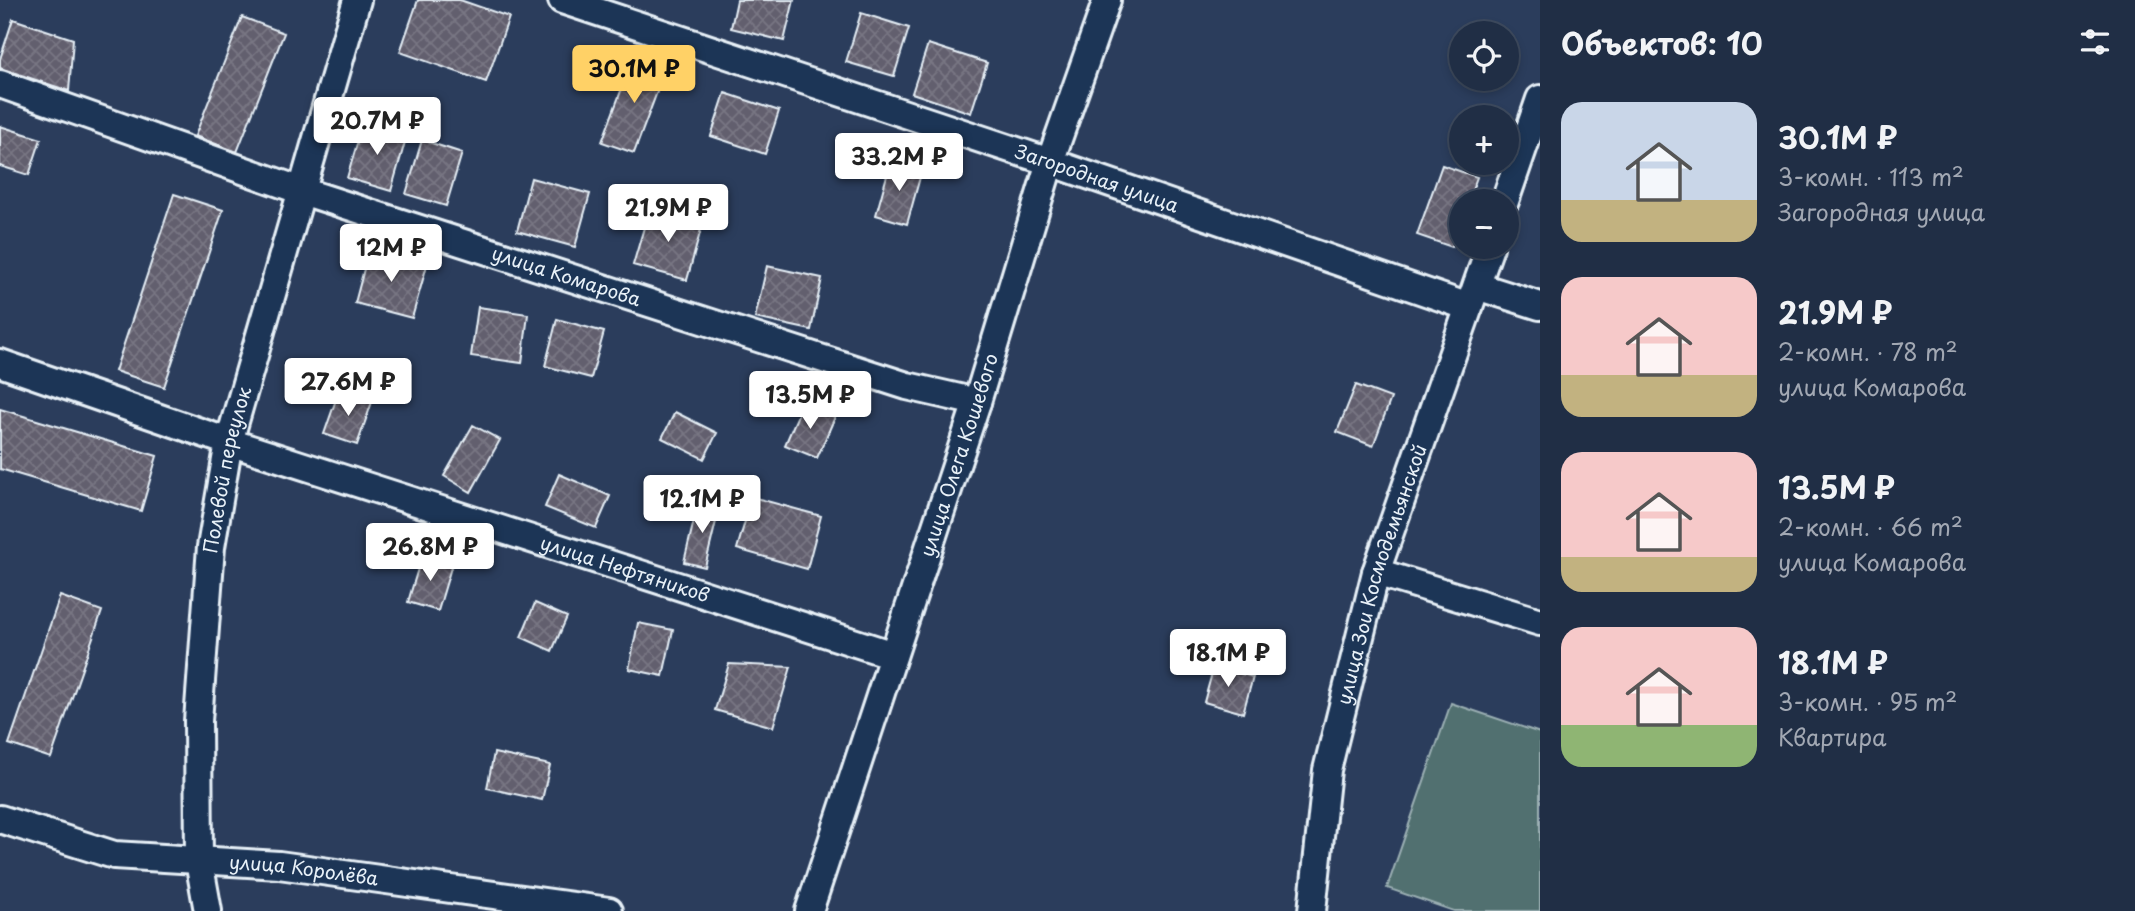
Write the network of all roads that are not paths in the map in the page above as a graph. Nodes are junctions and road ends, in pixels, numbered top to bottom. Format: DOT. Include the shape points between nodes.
graph roads {
  1 [pos="357,0"];
  2 [pos="562,0"];
  3 [pos="1107,0"];
  4 [pos="0,84"];
  5 [pos="1540,99"];
  6 [pos="1050,162"];
  7 [pos="1509,189"];
  8 [pos="302,191"];
  9 [pos="1486,259"];
  10 [pos="1473,296"];
  11 [pos="1540,306"];
  12 [pos="0,363"];
  13 [pos="977,402"];
  14 [pos="229,442"];
  15 [pos="1376,572"];
  16 [pos="1540,622"];
  17 [pos="893,655"];
  18 [pos="0,819"];
  19 [pos="199,861"];
  20 [pos="208,911"];
  21 [pos="609,911"];
  22 [pos="809,911"];
  23 [pos="1312,911"];
  1 -- 8 [label="street, Полевой переулок"];
  2 -- 6 [label="street, Загородная улица"];
  3 -- 6 [label="street, улица Олега Кошевого"];
  4 -- 8 [label="street, улица Комарова"];
  5 -- 7 [label="street"];
  6 -- 10 [label="street, Загородная улица"];
  6 -- 13 [label="street, улица Олега Кошевого"];
  8 -- 13 [label="street, улица Комарова" via="907,386"];
  8 -- 14 [label="street, Полевой переулок"];
  9 -- 10 [label="street, улица Зои Космодемьянской"];
  10 -- 11 [label="street, Загородная улица"];
  10 -- 15 [label="street, улица Зои Космодемьянской"];
  12 -- 14 [label="street, улица Нефтяников"];
  13 -- 17 [label="street, улица Олега Кошевого"];
  14 -- 17 [label="street, улица Нефтяников"];
  14 -- 19 [label="street, Полевой переулок" via="211,547 202,638"];
  15 -- 16 [label="street"];
  15 -- 23 [label="street, улица Зои Космодемьянской" via="1327,770"];
  17 -- 22 [label="street, улица Олега Кошевого"];
  18 -- 19 [label="street, улица Королёва" via="114,855"];
  19 -- 20 [label="street, Полевой переулок"];
  19 -- 21 [label="street, улица Королёва" via="279,865"];
}
